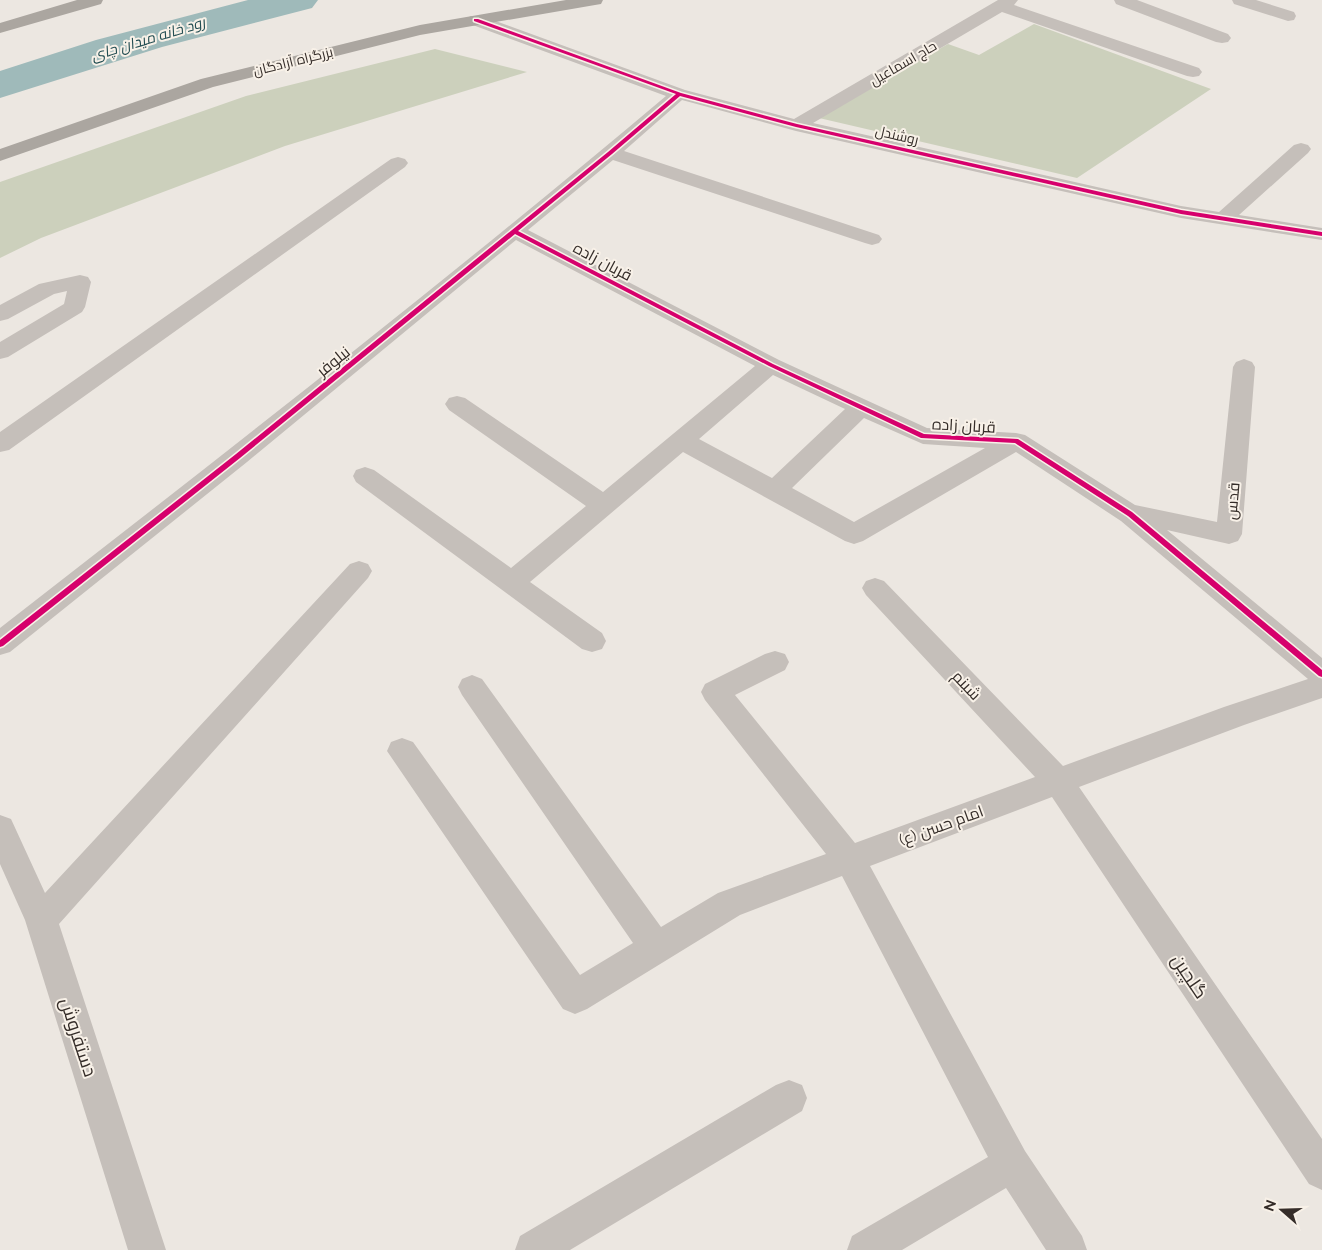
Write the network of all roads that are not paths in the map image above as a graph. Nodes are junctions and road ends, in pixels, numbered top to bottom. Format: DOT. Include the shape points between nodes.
graph roads {
  1 [pos="95,0"];
  2 [pos="595,0"];
  3 [pos="1122,0"];
  4 [pos="1240,0"];
  5 [pos="1005,3"];
  6 [pos="1288,16"];
  7 [pos="476,20"];
  8 [pos="0,28"];
  9 [pos="1222,38"];
  10 [pos="1193,72"];
  11 [pos="679,94"];
  12 [pos="796,125"];
  13 [pos="1301,149"];
  14 [pos="610,153"];
  15 [pos="0,155"];
  16 [pos="398,163"];
  17 [pos="1223,219"];
  18 [pos="514,231"];
  19 [pos="1322,234"];
  20 [pos="872,239"];
  21 [pos="0,314"];
  22 [pos="0,352"];
  23 [pos="771,364"];
  24 [pos="1244,366"];
  25 [pos="457,404"];
  26 [pos="861,407"];
  27 [pos="680,440"];
  28 [pos="1016,441"];
  29 [pos="0,444"];
  30 [pos="365,476"];
  31 [pos="775,490"];
  32 [pos="604,505"];
  33 [pos="1130,514"];
  34 [pos="359,571"];
  35 [pos="512,582"];
  36 [pos="876,588"];
  37 [pos="592,641"];
  38 [pos="0,644"];
  39 [pos="775,662"];
  40 [pos="1322,674"];
  41 [pos="1322,686"];
  42 [pos="472,687"];
  43 [pos="402,751"];
  44 [pos="1058,782"];
  45 [pos="0,829"];
  46 [pos="848,859"];
  47 [pos="41,920"];
  48 [pos="656,948"];
  49 [pos="789,1098"];
  50 [pos="1317,1153"];
  51 [pos="1012,1164"];
  52 [pos="148,1250"];
  53 [pos="534,1250"];
  54 [pos="866,1250"];
  55 [pos="1068,1250"];
  1 -- 8 [label="highway"];
  2 -- 7 [label="highway, بزرگراه آزادگان"];
  3 -- 9 [label="street"];
  4 -- 6 [label="street"];
  5 -- 10 [label="street"];
  5 -- 12 [label="street, حاج اسماعیل"];
  7 -- 11 [label="street, روشندل"];
  7 -- 15 [label="highway, بزرگراه آزادگان" via="420,30 207,83"];
  11 -- 12 [label="street, روشندل"];
  11 -- 14 [label="street, نیلوفر"];
  12 -- 17 [label="street, روشندل"];
  13 -- 17 [label="street"];
  14 -- 18 [label="street, نیلوفر"];
  14 -- 20 [label="street"];
  16 -- 29 [label="street"];
  17 -- 19 [label="street, روشندل"];
  18 -- 23 [label="street, قربان زاده"];
  18 -- 38 [label="street, نیلوفر" via="126,546"];
  21 -- 22 [label="street" via="47,289 80,282 74,307"];
  23 -- 26 [label="street, قربان زاده"];
  23 -- 27 [label="street"];
  24 -- 33 [label="street, قدس" via="1229,534"];
  25 -- 32 [label="street"];
  26 -- 28 [label="street, قربان زاده" via="923,436"];
  26 -- 31 [label="street"];
  27 -- 31 [label="street"];
  27 -- 32 [label="street"];
  28 -- 31 [label="street" via="854,534"];
  28 -- 33 [label="street, قربان زاده"];
  30 -- 35 [label="street"];
  32 -- 35 [label="street"];
  33 -- 40 [label="street, قربان زاده"];
  34 -- 47 [label="street"];
  35 -- 37 [label="street"];
  36 -- 44 [label="street, شبنم"];
  39 -- 46 [label="street" via="715,692"];
  41 -- 44 [label="street, امام حسن (ع)"];
  42 -- 48 [label="street"];
  43 -- 48 [label="street, امام حسن (ع)" via="575,997"];
  44 -- 46 [label="street, امام حسن (ع)"];
  44 -- 50 [label="street, گلچین"];
  45 -- 47 [label="street, دستفروش"];
  46 -- 48 [label="street, امام حسن (ع)" via="729,904"];
  46 -- 51 [label="street"];
  47 -- 52 [label="street, دستفروش"];
  49 -- 53 [label="street"];
  51 -- 54 [label="street"];
  51 -- 55 [label="street"];
}
